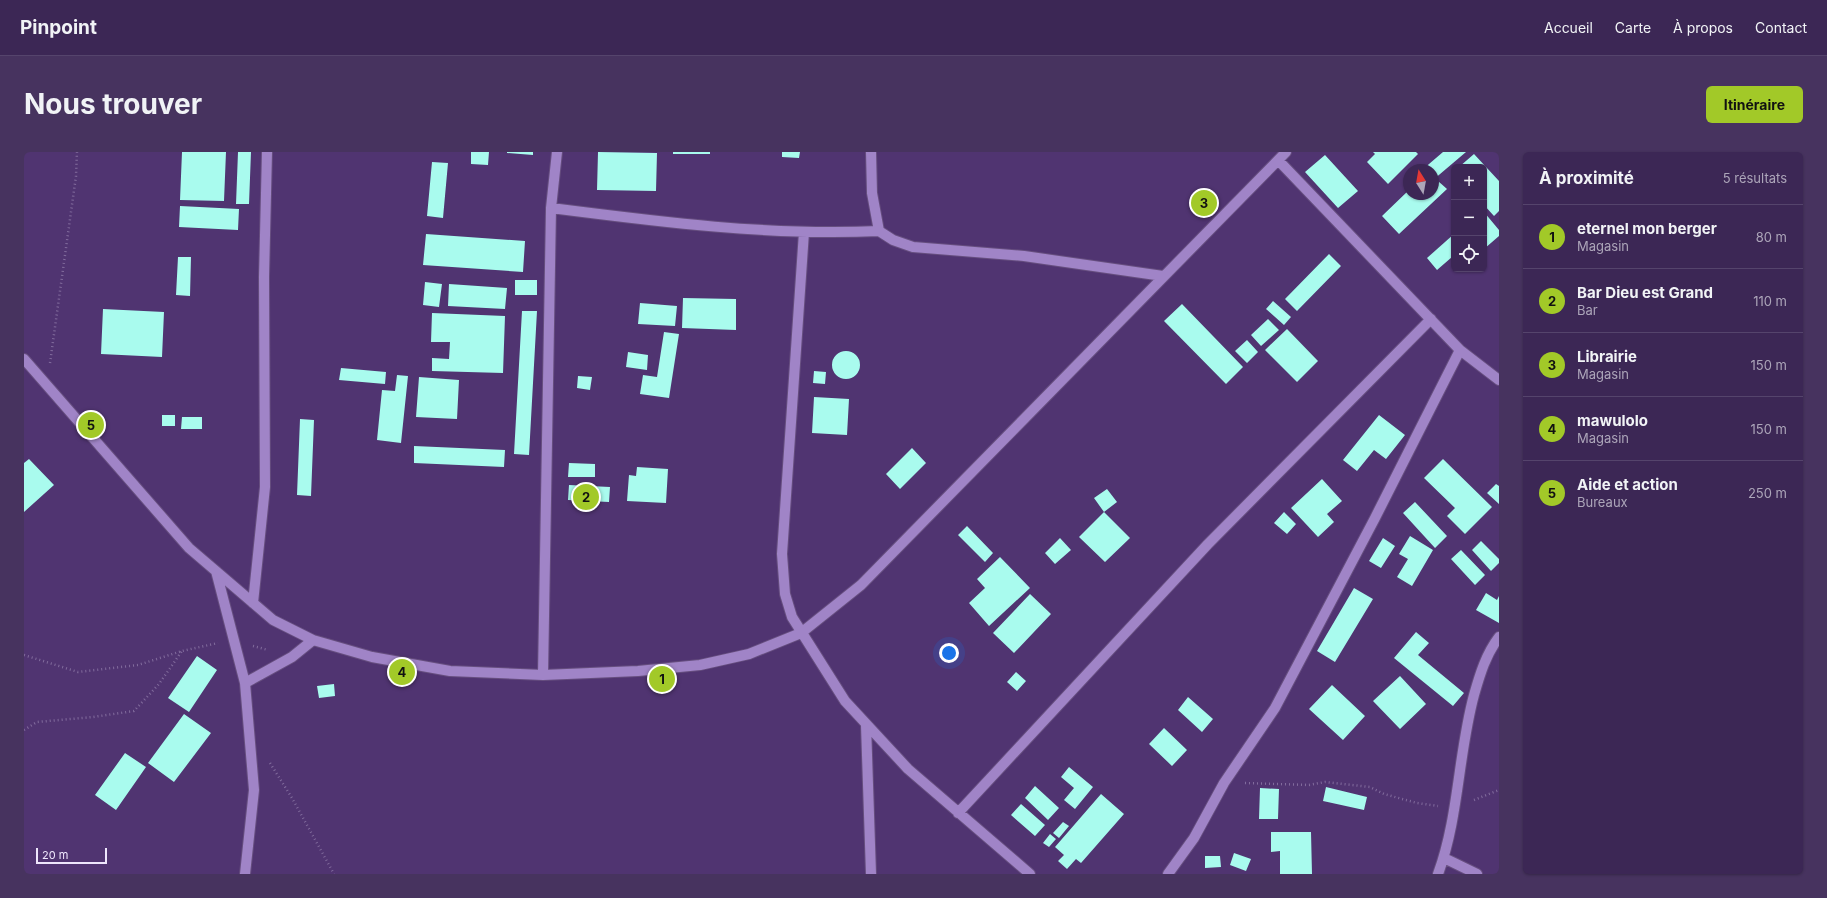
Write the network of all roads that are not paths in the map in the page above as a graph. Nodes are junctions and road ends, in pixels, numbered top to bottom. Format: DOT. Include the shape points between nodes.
graph roads {
  1 [pos="267,152"];
  2 [pos="557,152"];
  3 [pos="871,152"];
  4 [pos="1286,152"];
  5 [pos="1278,160"];
  6 [pos="551,208"];
  7 [pos="879,231"];
  8 [pos="804,232"];
  9 [pos="1163,276"];
  10 [pos="1431,319"];
  11 [pos="1460,350"];
  12 [pos="24,359"];
  13 [pos="1499,380"];
  14 [pos="216,570"];
  15 [pos="253,603"];
  16 [pos="801,633"];
  17 [pos="1499,637"];
  18 [pos="312,640"];
  19 [pos="543,675"];
  20 [pos="245,683"];
  21 [pos="866,725"];
  22 [pos="958,813"];
  23 [pos="1444,858"];
  24 [pos="245,874"];
  25 [pos="871,874"];
  26 [pos="1030,874"];
  27 [pos="1168,874"];
  28 [pos="1438,874"];
  29 [pos="1477,874"];
  1 -- 15 [label="street" via="264,277 265,487"];
  2 -- 6 [label="street"];
  3 -- 7 [label="street" via="872,192"];
  4 -- 5 [label="street"];
  5 -- 9 [label="street"];
  5 -- 10 [label="street"];
  6 -- 8 [label="street" via="697,226"];
  6 -- 19 [label="street"];
  7 -- 8 [label="street"];
  7 -- 9 [label="street" via="892,240 913,246 1024,256"];
  8 -- 16 [label="street" via="782,554 786,594 792,617"];
  9 -- 16 [label="street" via="861,584"];
  10 -- 11 [label="street"];
  10 -- 22 [label="street" via="1208,544"];
  11 -- 13 [label="street"];
  11 -- 27 [label="street" via="1275,708 1224,783 1194,838"];
  12 -- 14 [label="street" via="189,548"];
  14 -- 15 [label="street"];
  14 -- 20 [label="street"];
  15 -- 18 [label="street" via="273,620"];
  16 -- 19 [label="street" via="749,654 700,665 638,671"];
  16 -- 21 [label="street" via="845,702"];
  17 -- 23 [label="street" via="1480,672 1468,719"];
  18 -- 19 [label="street" via="372,657 450,670"];
  18 -- 20 [label="street" via="292,657"];
  20 -- 24 [label="street" via="254,790"];
  21 -- 22 [label="street" via="908,769"];
  21 -- 25 [label="street"];
  22 -- 26 [label="street"];
  23 -- 28 [label="street"];
  23 -- 29 [label="street"];
}
